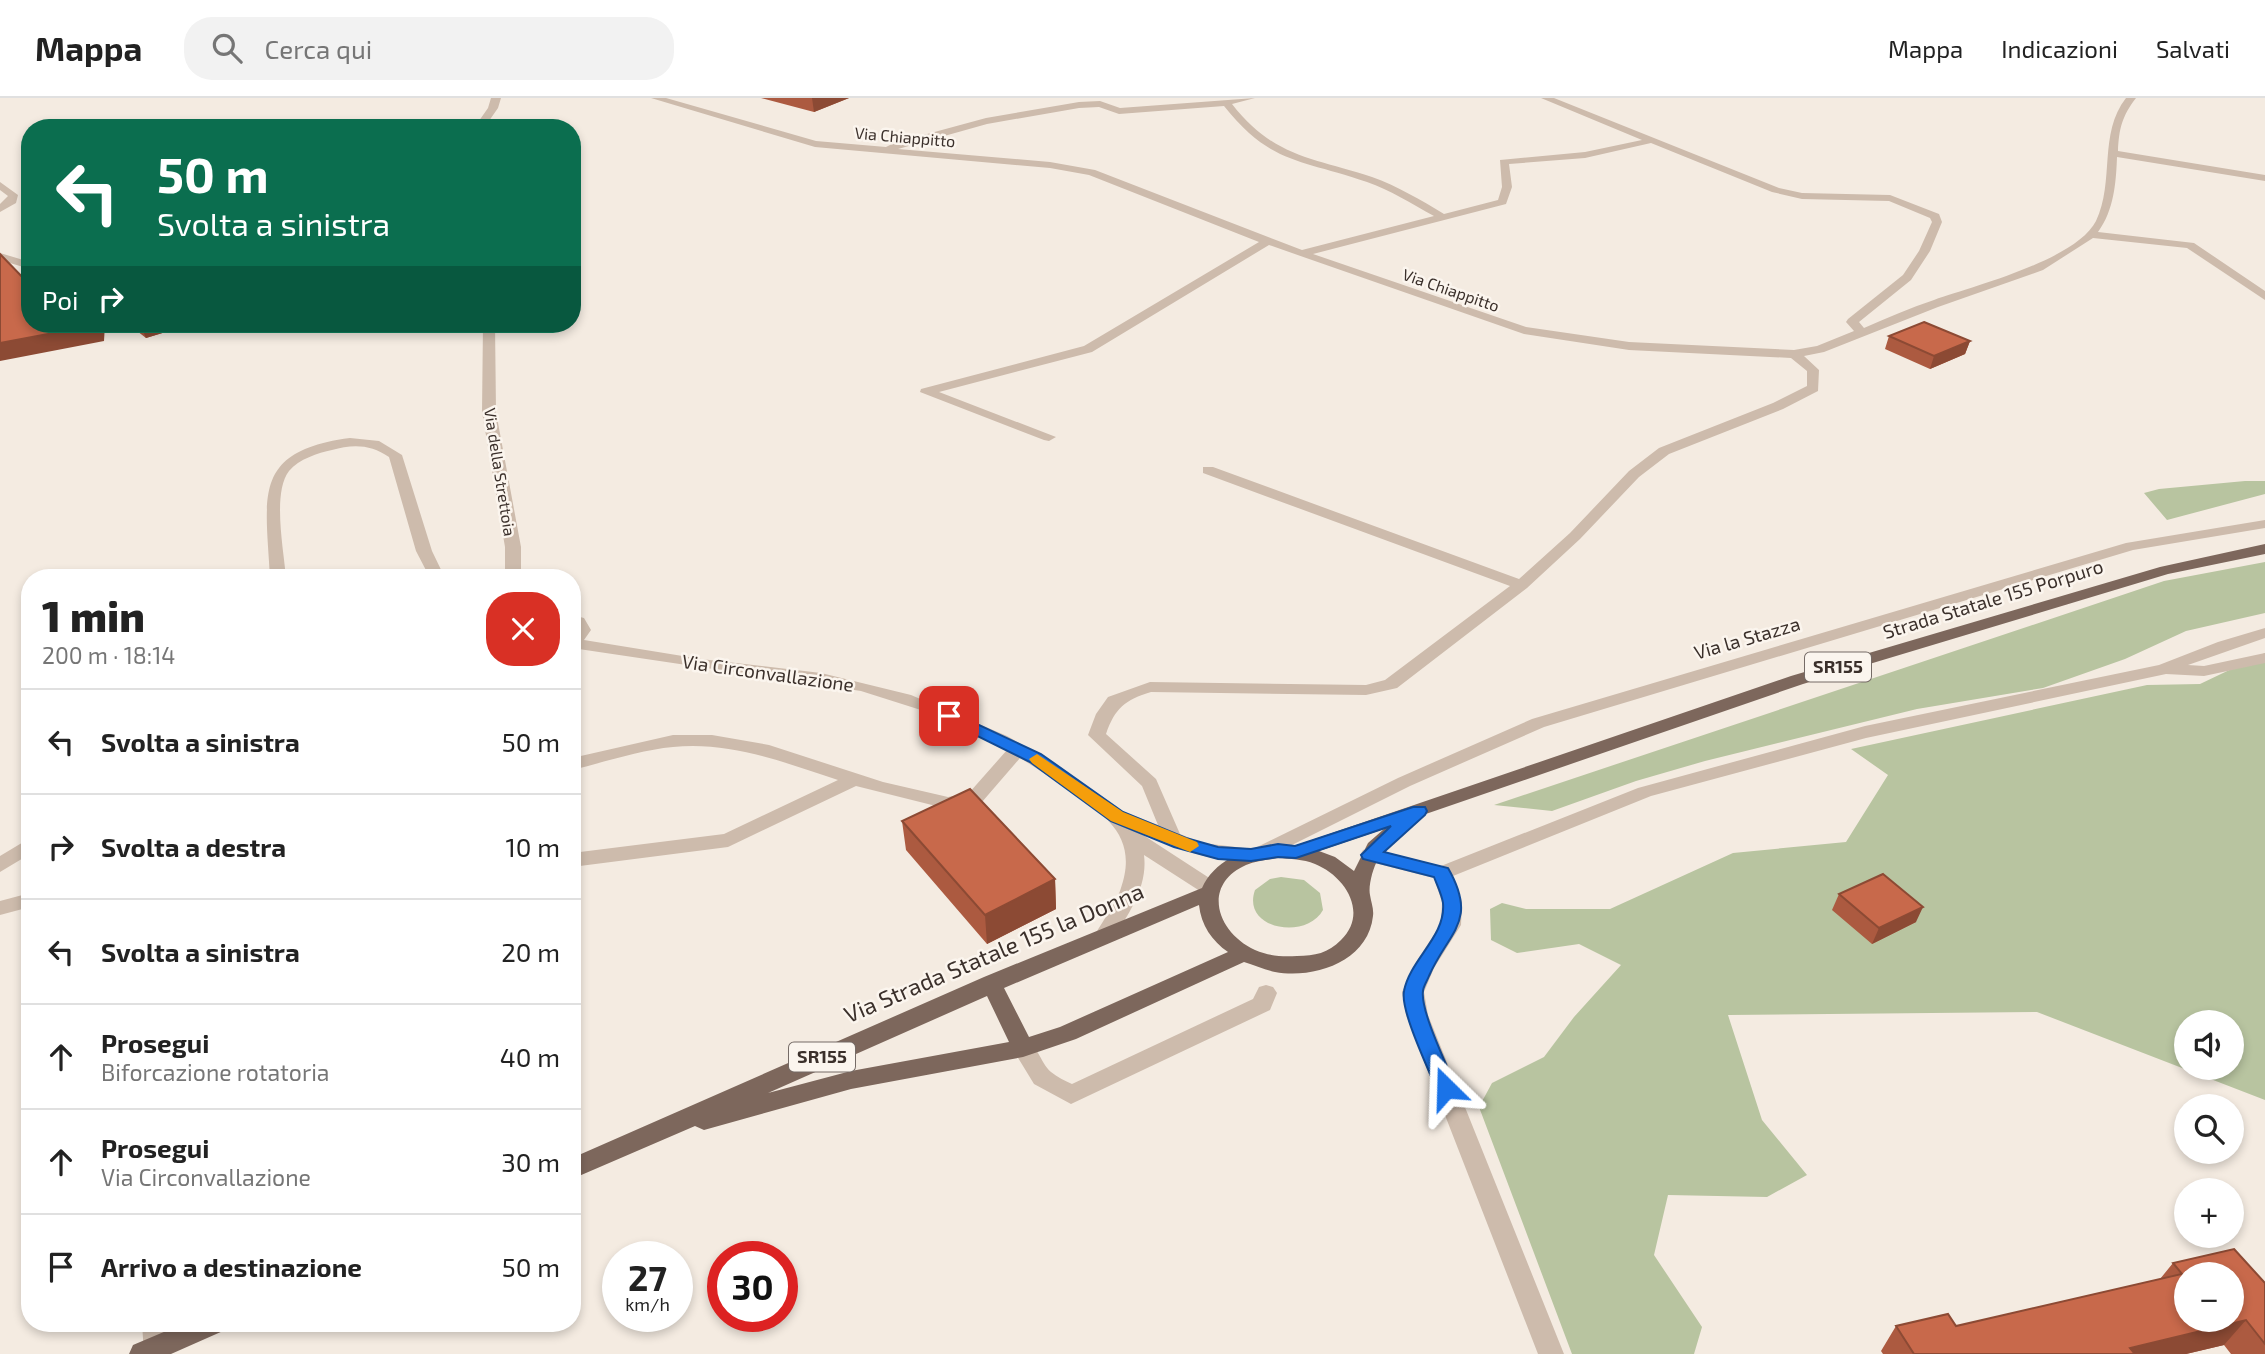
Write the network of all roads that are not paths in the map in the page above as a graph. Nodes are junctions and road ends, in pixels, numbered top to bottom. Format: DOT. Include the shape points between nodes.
graph roads {
  1 [pos="496,98"];
  2 [pos="656,98"];
  3 [pos="1250,98"];
  4 [pos="1546,98"];
  5 [pos="2131,98"];
  6 [pos="1099,101"];
  7 [pos="1226,103"];
  8 [pos="485,119"];
  9 [pos="1654,140"];
  10 [pos="886,152"];
  11 [pos="2113,153"];
  12 [pos="2265,178"];
  13 [pos="0,185"];
  14 [pos="0,209"];
  15 [pos="1442,218"];
  16 [pos="2091,235"];
  17 [pos="1268,241"];
  18 [pos="1301,254"];
  19 [pos="0,256"];
  20 [pos="21,263"];
  21 [pos="2265,296"];
  22 [pos="1861,332"];
  23 [pos="489,333"];
  24 [pos="1794,354"];
  25 [pos="1049,437"];
  26 [pos="1208,470"];
  27 [pos="2265,524"];
  28 [pos="2265,549"];
  29 [pos="278,569"];
  30 [pos="433,569"];
  31 [pos="513,569"];
  32 [pos="1521,586"];
  33 [pos="2265,632"];
  34 [pos="581,644"];
  35 [pos="2265,658"];
  36 [pos="2163,669"];
  37 [pos="1018,749"];
  38 [pos="581,762"];
  39 [pos="855,779"];
  40 [pos="1419,811"];
  41 [pos="1117,817"];
  42 [pos="1130,837"];
  43 [pos="1172,839"];
  44 [pos="21,851"];
  45 [pos="1296,852"];
  46 [pos="1256,853"];
  47 [pos="1370,855"];
  48 [pos="581,859"];
  49 [pos="0,865"];
  50 [pos="1442,873"];
  51 [pos="1209,891"];
  52 [pos="1360,892"];
  53 [pos="21,902"];
  54 [pos="0,908"];
  55 [pos="1107,933"];
  56 [pos="1242,954"];
  57 [pos="991,983"];
  58 [pos="1266,993"];
  59 [pos="842,1048"];
  60 [pos="1023,1048"];
  61 [pos="851,1080"];
  62 [pos="654,1134"];
  63 [pos="581,1165"];
  64 [pos="184,1332"];
  65 [pos="151,1342"];
  66 [pos="1551,1354"];
  1 -- 8 [label="street"];
  2 -- 10 [label="street, Via Chiappitto" via="815,144"];
  3 -- 7 [label="street"];
  4 -- 9 [label="street"];
  5 -- 11 [label="street" via="2114,129"];
  6 -- 7 [label="street" via="1119,111"];
  6 -- 10 [label="street" via="1021,110"];
  7 -- 15 [label="street" via="1248,130 1275,148 1372,181"];
  9 -- 15 [label="street" via="1585,155 1503,162 1507,181 1502,202"];
  9 -- 22 [label="street" via="1776,190 1802,196 1890,198 1935,216 1930,240 1912,273 1852,322"];
  10 -- 17 [label="street, Via Chiappitto" via="1091,172"];
  11 -- 12 [label="street"];
  11 -- 16 [label="street" via="2111,186 2101,221"];
  13 -- 14 [label="street" via="13,195"];
  15 -- 18 [label="street"];
  16 -- 21 [label="street" via="2190,245"];
  16 -- 22 [label="street, Via Chiappitto" via="2039,268"];
  17 -- 18 [label="street, Via Chiappitto"];
  17 -- 25 [label="street" via="1087,349 926,392"];
  18 -- 24 [label="street, Via Chiappitto" via="1524,330 1629,346"];
  19 -- 20 [label="street"];
  22 -- 24 [label="street, Via Chiappitto"];
  23 -- 31 [label="street, Via della Strettoia" via="489,412"];
  24 -- 32 [label="street" via="1813,370 1814,388 1664,451 1634,474"];
  26 -- 32 [label="street"];
  27 -- 46 [label="street, Via la Stazza" via="2130,546 1538,723"];
  28 -- 40 [label="main road, Strada Statale 155 Porpuro / SR155" via="2165,570 1797,680"];
  29 -- 30 [label="street" via="275,509 281,471 314,450 363,442 384,446 396,455"];
  32 -- 43 [label="street" via="1391,684 1366,690 1150,687 1121,695 1104,711 1097,735 1150,783"];
  33 -- 36 [label="street"];
  34 -- 37 [label="street, Via Circonvallazione" via="806,675 881,691"];
  35 -- 36 [label="street" via="2204,671"];
  36 -- 50 [label="street" via="1865,732 1645,792"];
  37 -- 39 [label="street" via="975,798 948,803"];
  37 -- 41 [label="street, Via Circonvallazione"];
  38 -- 39 [label="street" via="673,741 712,741 769,751"];
  39 -- 48 [label="street" via="729,840"];
  40 -- 45 [label="main road, Strada Statale 155 Porpuro"];
  40 -- 47 [label="main road"];
  41 -- 42 [label="street, Via Circonvallazione"];
  41 -- 43 [label="street"];
  42 -- 51 [label="street, Via Circonvallazione"];
  42 -- 55 [label="street, Via Circonvallazione" via="1134,882"];
  43 -- 46 [label="street" via="1218,853"];
  44 -- 49 [label="street"];
  45 -- 46 [label="main road"];
  45 -- 52 [label="main road" via="1328,861"];
  46 -- 51 [label="main road" via="1222,872"];
  47 -- 50 [label="street"];
  47 -- 52 [label="main road" via="1363,867"];
  50 -- 66 [label="street" via="1452,902 1451,925 1424,965 1413,992 1417,1016"];
  51 -- 55 [label="main road, Via Strada Statale 155 la Donna / SR155"];
  51 -- 56 [label="main road" via="1207,906 1213,926"];
  52 -- 56 [label="main road" via="1363,927 1353,943 1336,956 1290,967"];
  53 -- 54 [label="street"];
  55 -- 57 [label="main road, Via Strada Statale 155 la Donna / SR155"];
  56 -- 60 [label="main road"];
  57 -- 59 [label="main road, Via Strada Statale 155 la Donna / SR155"];
  57 -- 60 [label="main road"];
  58 -- 60 [label="street" via="1262,1004 1071,1095 1042,1078"];
  59 -- 61 [label="main road" via="838,1066"];
  59 -- 62 [label="main road, Via Strada Statale 155 la Donna / SR155"];
  60 -- 61 [label="main road"];
  61 -- 62 [label="main road"];
  62 -- 63 [label="main road, Via Strada Statale 155 la Donna / SR155"];
  64 -- 65 [label="main road"];
}
